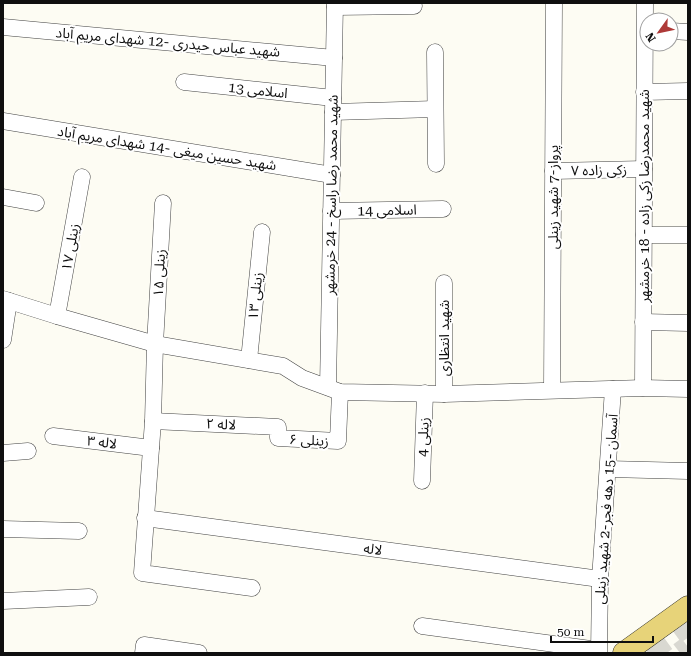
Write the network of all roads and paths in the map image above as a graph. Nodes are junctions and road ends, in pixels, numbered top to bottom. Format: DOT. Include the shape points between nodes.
graph roads {
  1 [pos="554,3"];
  2 [pos="335,5"];
  3 [pos="414,6"];
  4 [pos="3,27"];
  5 [pos="435,52"];
  6 [pos="645,52"];
  7 [pos="334,58"];
  8 [pos="184,82"];
  9 [pos="688,91"];
  10 [pos="644,92"];
  11 [pos="333,105"];
  12 [pos="435,109"];
  13 [pos="3,121"];
  14 [pos="436,164"];
  15 [pos="644,169"];
  16 [pos="553,171"];
  17 [pos="332,175"];
  18 [pos="82,177"];
  19 [pos="3,197"];
  20 [pos="36,203"];
  21 [pos="164,203"];
  22 [pos="443,209"];
  23 [pos="331,211"];
  24 [pos="262,232"];
  25 [pos="644,235"];
  26 [pos="688,235"];
  27 [pos="444,283"];
  28 [pos="6,300"];
  29 [pos="57,316"];
  30 [pos="643,322"];
  31 [pos="688,323"];
  32 [pos="3,340"];
  33 [pos="155,344"];
  34 [pos="249,360"];
  35 [pos="643,388"];
  36 [pos="613,389"];
  37 [pos="688,389"];
  38 [pos="334,390"];
  39 [pos="552,390"];
  40 [pos="425,393"];
  41 [pos="444,394"];
  42 [pos="153,421"];
  43 [pos="53,436"];
  44 [pos="278,438"];
  45 [pos="151,448"];
  46 [pos="28,451"];
  47 [pos="3,453"];
  48 [pos="608,469"];
  49 [pos="688,471"];
  50 [pos="422,481"];
  51 [pos="145,518"];
  52 [pos="3,529"];
  53 [pos="79,531"];
  54 [pos="600,579"];
  55 [pos="252,588"];
  56 [pos="89,597"];
  57 [pos="3,601"];
  58 [pos="688,607"];
  59 [pos="422,626"];
  60 [pos="599,652"];
  61 [pos="143,653"];
  62 [pos="199,653"];
  63 [pos="624,653"];
  1 -- 16 [label="street, پرواز-7 شهید زینلی"];
  2 -- 3 [label="street"];
  2 -- 7 [label="street, شهید محمد رضا راسخ - 24 خرمشهر"];
  4 -- 7 [label="street, شهید عباس حیدری -12 شهدای مریم آباد"];
  5 -- 12 [label="street"];
  6 -- 10 [label="street, شهید محمدرضا زکی زاده - 18 خرمشهر"];
  7 -- 11 [label="street, شهید محمد رضا راسخ - 24 خرمشهر"];
  8 -- 11 [label="street, اسلامی 13"];
  9 -- 10 [label="street"];
  10 -- 15 [label="street, شهید محمدرضا زکی زاده - 18 خرمشهر"];
  11 -- 12 [label="street, اسلامی 13"];
  11 -- 17 [label="street, شهید محمد رضا راسخ - 24 خرمشهر"];
  12 -- 14 [label="street"];
  13 -- 17 [label="street, شهید حسین میغی -14 شهدای مریم آباد"];
  15 -- 16 [label="street, زکی زاده ۷"];
  15 -- 25 [label="street, شهید محمدرضا زکی زاده - 18 خرمشهر"];
  16 -- 39 [label="street, پرواز-7 شهید زینلی"];
  17 -- 23 [label="street, شهید محمد رضا راسخ - 24 خرمشهر"];
  18 -- 29 [label="street, زینلی ۱۷"];
  19 -- 20 [label="street"];
  21 -- 33 [label="street, زینلی ۱۵"];
  22 -- 23 [label="street, اسلامی 14"];
  23 -- 38 [label="street, شهید محمد رضا راسخ - 24 خرمشهر"];
  24 -- 34 [label="street, زینلی ۱۳"];
  25 -- 26 [label="street"];
  25 -- 30 [label="street, شهید محمدرضا زکی زاده - 18 خرمشهر"];
  27 -- 41 [label="street, شهید انتظاری"];
  28 -- 29 [label="street"];
  28 -- 32 [label="street"];
  29 -- 33 [label="street"];
  30 -- 31 [label="street"];
  30 -- 35 [label="street, شهید محمدرضا زکی زاده - 18 خرمشهر"];
  33 -- 34 [label="street"];
  33 -- 42 [label="street"];
  34 -- 38 [label="street" via="283,366 302,378"];
  35 -- 36 [label="street"];
  35 -- 37 [label="street"];
  36 -- 39 [label="street"];
  36 -- 48 [label="street, آسمان -15 دهه فجر-2 شهید زینلی"];
  38 -- 40 [label="street"];
  38 -- 44 [label="street, زینلی ۶" via="338,442"];
  39 -- 41 [label="street"];
  40 -- 41 [label="street"];
  40 -- 50 [label="street, زینلی 4"];
  42 -- 44 [label="street, لاله ۲" via="278,427"];
  42 -- 45 [label="street"];
  43 -- 45 [label="street, لاله ۳"];
  45 -- 51 [label="street"];
  46 -- 47 [label="street"];
  48 -- 49 [label="street"];
  48 -- 54 [label="street, آسمان -15 دهه فجر-2 شهید زینلی"];
  51 -- 54 [label="street, لاله"];
  51 -- 55 [label="street" via="142,573"];
  52 -- 53 [label="street"];
  54 -- 60 [label="street, آسمان -15 دهه فجر-2 شهید زینلی"];
  56 -- 57 [label="street"];
  58 -- 63 [label="main road"];
  59 -- 60 [label="street"];
  61 -- 62 [label="street" via="144,645"];
}
